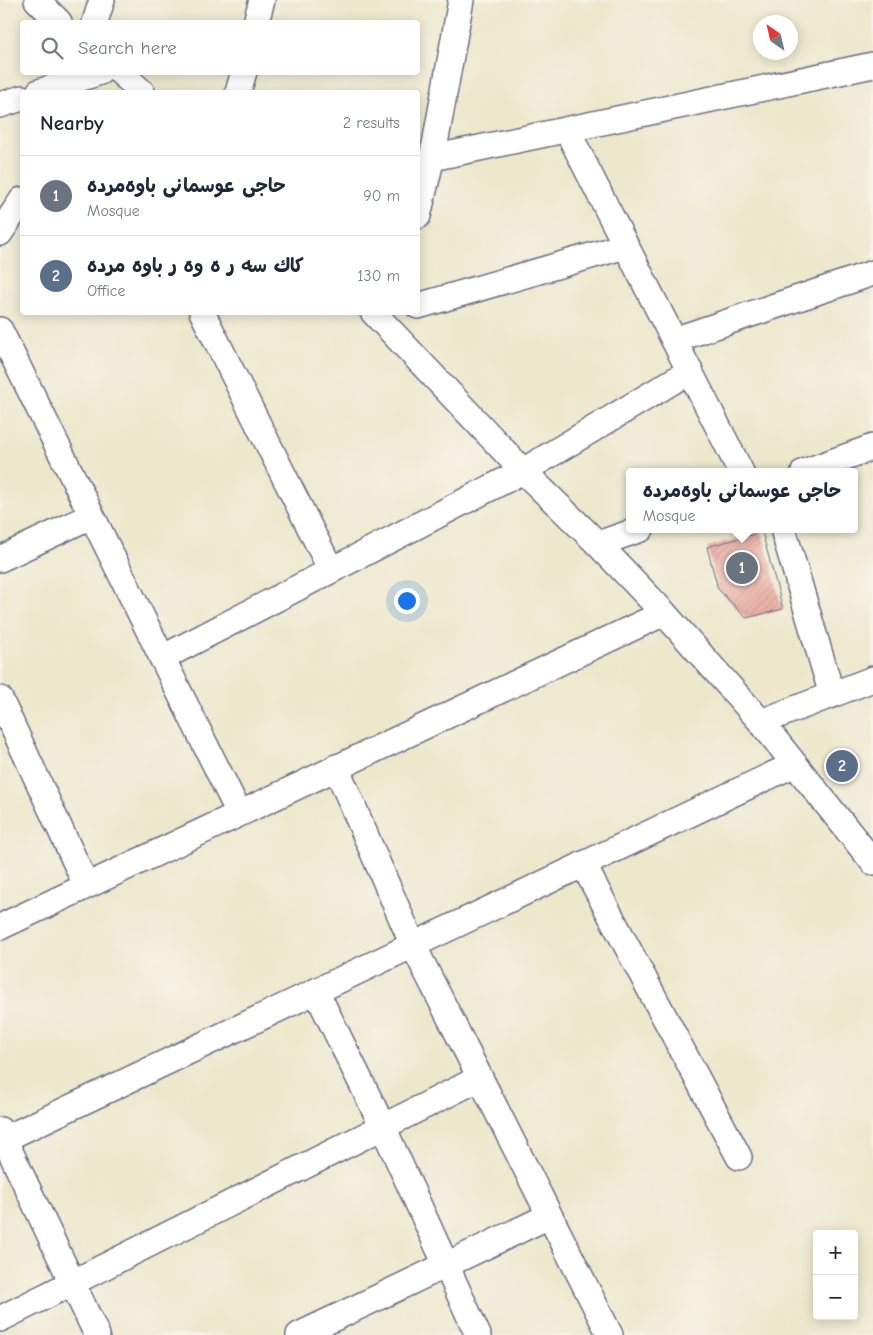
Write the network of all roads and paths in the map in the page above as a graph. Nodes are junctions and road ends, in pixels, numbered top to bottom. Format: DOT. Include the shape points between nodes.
graph roads {
  1 [pos="36,0"];
  2 [pos="102,0"];
  3 [pos="262,0"];
  4 [pos="461,0"];
  5 [pos="57,20"];
  6 [pos="96,20"];
  7 [pos="257,20"];
  8 [pos="873,65"];
  9 [pos="91,75"];
  10 [pos="109,75"];
  11 [pos="123,75"];
  12 [pos="243,75"];
  13 [pos="45,90"];
  14 [pos="98,90"];
  15 [pos="140,90"];
  16 [pos="239,90"];
  17 [pos="20,99"];
  18 [pos="0,105"];
  19 [pos="567,130"];
  20 [pos="432,158"];
  21 [pos="20,203"];
  22 [pos="420,208"];
  23 [pos="0,232"];
  24 [pos="625,246"];
  25 [pos="873,273"];
  26 [pos="420,305"];
  27 [pos="204,315"];
  28 [pos="386,318"];
  29 [pos="0,330"];
  30 [pos="674,340"];
  31 [pos="690,371"];
  32 [pos="873,447"];
  33 [pos="739,468"];
  34 [pos="815,468"];
  35 [pos="523,471"];
  36 [pos="91,516"];
  37 [pos="630,533"];
  38 [pos="784,533"];
  39 [pos="598,544"];
  40 [pos="0,558"];
  41 [pos="331,570"];
  42 [pos="664,614"];
  43 [pos="162,658"];
  44 [pos="873,679"];
  45 [pos="832,695"];
  46 [pos="0,699"];
  47 [pos="761,722"];
  48 [pos="793,765"];
  49 [pos="336,766"];
  50 [pos="239,813"];
  51 [pos="873,862"];
  52 [pos="584,864"];
  53 [pos="86,885"];
  54 [pos="0,927"];
  55 [pos="413,945"];
  56 [pos="316,991"];
  57 [pos="480,1078"];
  58 [pos="383,1127"];
  59 [pos="2,1137"];
  60 [pos="739,1158"];
  61 [pos="549,1216"];
  62 [pos="445,1266"];
  63 [pos="72,1283"];
  64 [pos="0,1320"];
  65 [pos="97,1335"];
  66 [pos="299,1335"];
  67 [pos="478,1335"];
  68 [pos="610,1335"];
  1 -- 5 [label="street"];
  2 -- 6 [label="street"];
  3 -- 7 [label="street"];
  4 -- 20 [label="street"];
  8 -- 19 [label="street"];
  9 -- 13 [label="street"];
  10 -- 14 [label="street"];
  11 -- 15 [label="street"];
  12 -- 16 [label="street"];
  17 -- 18 [label="street"];
  19 -- 20 [label="street"];
  19 -- 24 [label="street"];
  20 -- 22 [label="street"];
  21 -- 23 [label="street"];
  24 -- 26 [label="street"];
  24 -- 30 [label="street"];
  25 -- 30 [label="street"];
  27 -- 41 [label="street"];
  28 -- 35 [label="street"];
  29 -- 36 [label="street"];
  30 -- 31 [label="street"];
  31 -- 33 [label="street"];
  31 -- 35 [label="street"];
  32 -- 34 [label="street"];
  35 -- 39 [label="street"];
  35 -- 41 [label="street"];
  36 -- 40 [label="street"];
  36 -- 43 [label="street"];
  37 -- 39 [label="street"];
  38 -- 45 [label="street"];
  39 -- 42 [label="street"];
  41 -- 43 [label="street"];
  42 -- 47 [label="street"];
  42 -- 49 [label="street"];
  43 -- 50 [label="street"];
  44 -- 45 [label="street"];
  45 -- 47 [label="street"];
  46 -- 53 [label="street"];
  47 -- 48 [label="street"];
  48 -- 51 [label="street"];
  48 -- 52 [label="street"];
  49 -- 50 [label="street"];
  49 -- 55 [label="street"];
  50 -- 53 [label="street"];
  52 -- 55 [label="street"];
  52 -- 60 [label="street"];
  53 -- 54 [label="street"];
  55 -- 56 [label="street"];
  55 -- 57 [label="street"];
  56 -- 58 [label="street"];
  56 -- 59 [label="street"];
  57 -- 58 [label="street"];
  57 -- 61 [label="street"];
  58 -- 62 [label="street"];
  58 -- 63 [label="street"];
  59 -- 63 [label="street"];
  61 -- 62 [label="street"];
  61 -- 68 [label="street"];
  62 -- 66 [label="street"];
  62 -- 67 [label="street"];
  63 -- 64 [label="street"];
  63 -- 65 [label="street"];
}
